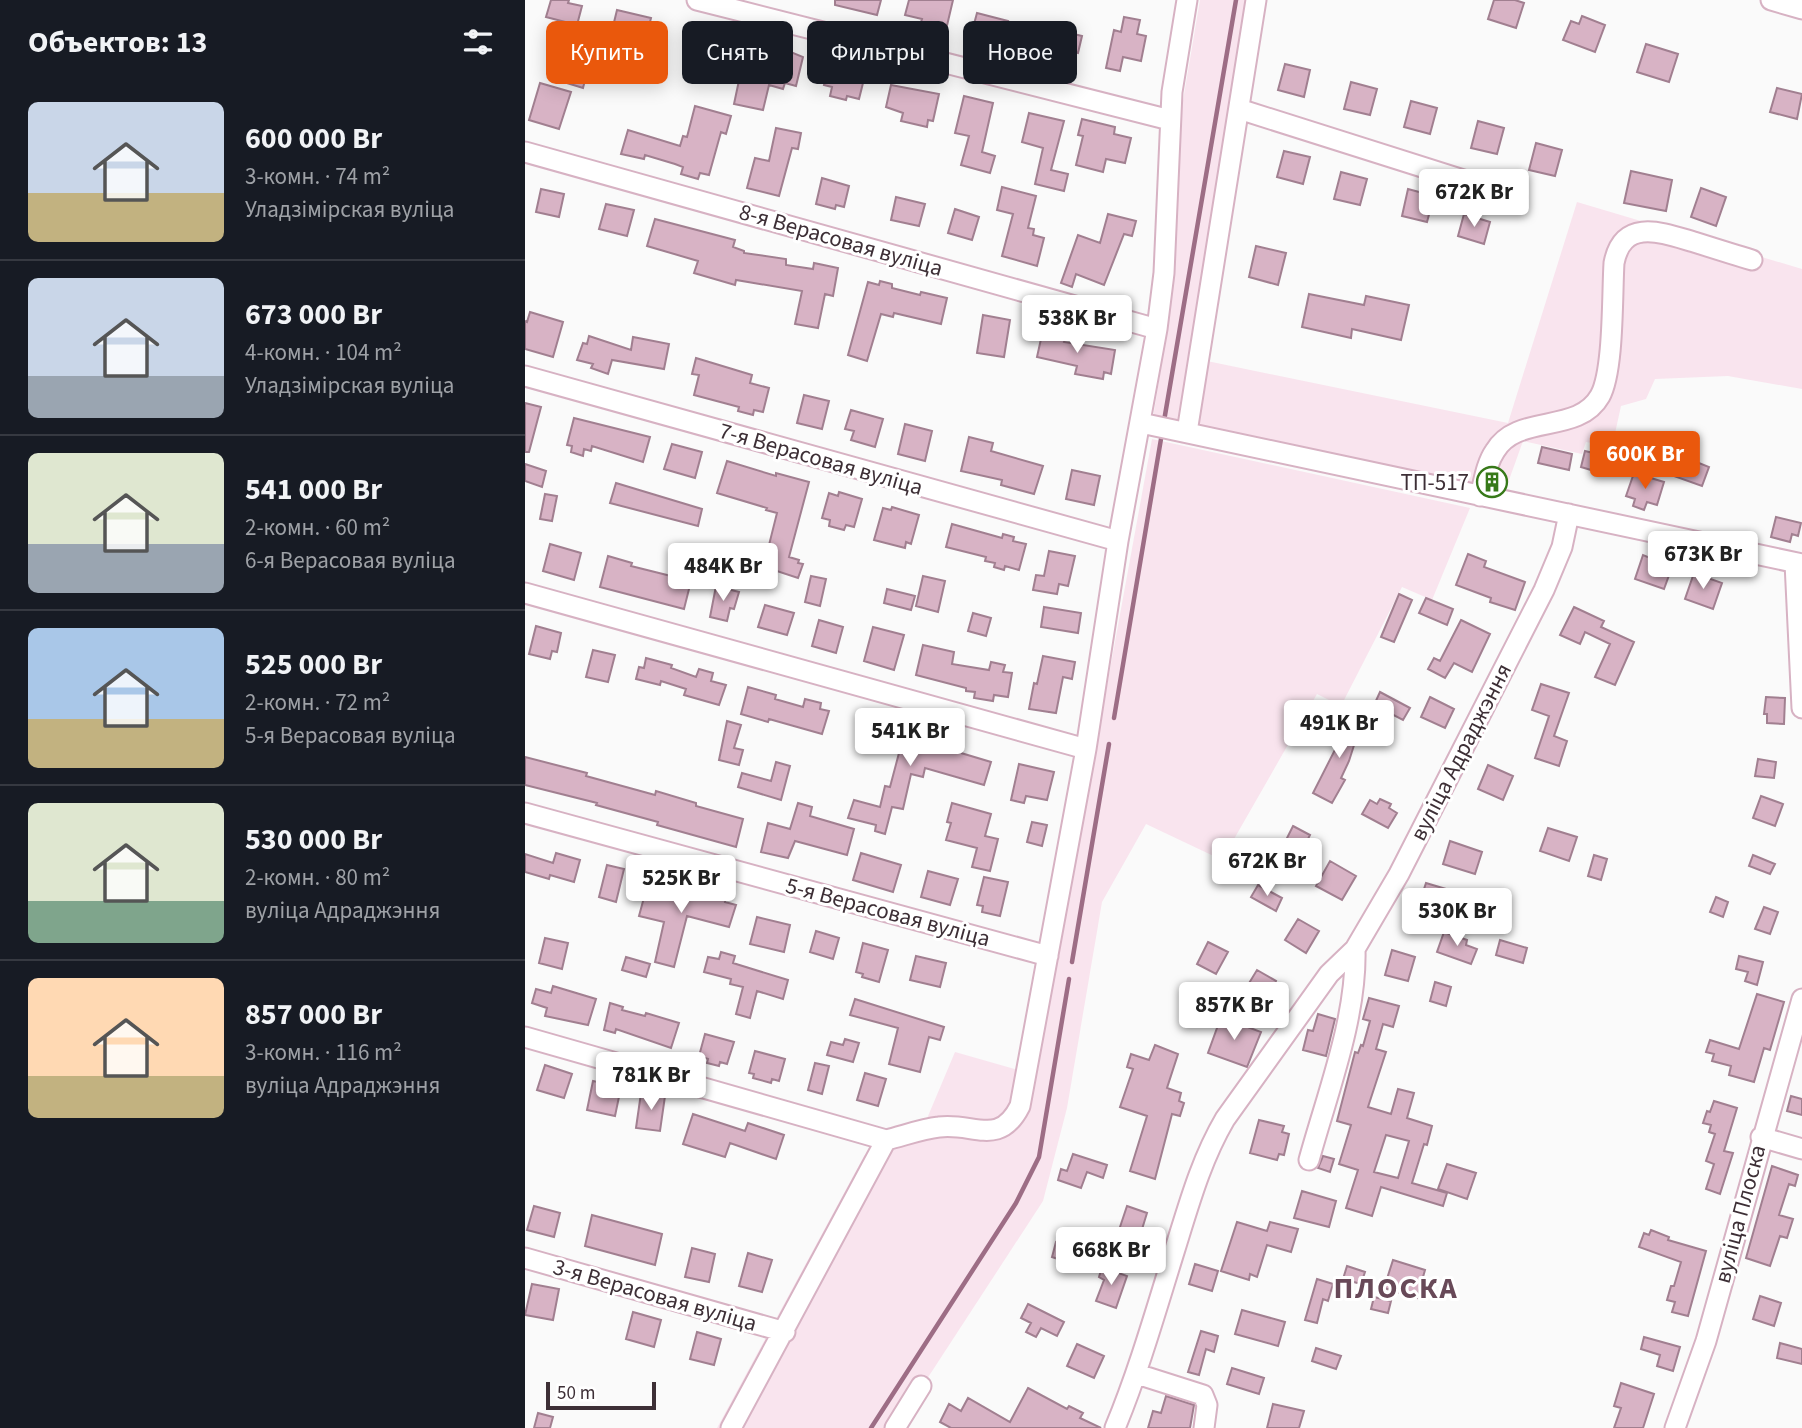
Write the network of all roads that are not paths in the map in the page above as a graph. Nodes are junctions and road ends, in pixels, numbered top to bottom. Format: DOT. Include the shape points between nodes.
graph roads {
  1 [pos="697,0"];
  2 [pos="1187,0"];
  3 [pos="1256,0"];
  4 [pos="1771,0"];
  5 [pos="1802,9"];
  6 [pos="1239,109"];
  7 [pos="1170,120"];
  8 [pos="525,152"];
  9 [pos="1517,197"];
  10 [pos="1752,260"];
  11 [pos="1157,329"];
  12 [pos="525,376"];
  13 [pos="1146,424"];
  14 [pos="1182,432"];
  15 [pos="1479,496"];
  16 [pos="1569,514"];
  17 [pos="1118,541"];
  18 [pos="1798,563"];
  19 [pos="525,593"];
  20 [pos="1802,708"];
  21 [pos="1086,749"];
  22 [pos="525,813"];
  23 [pos="1355,949"];
  24 [pos="1048,956"];
  25 [pos="1802,999"];
  26 [pos="525,1037"];
  27 [pos="1761,1137"];
  28 [pos="886,1140"];
  29 [pos="1802,1149"];
  30 [pos="1309,1160"];
  31 [pos="525,1258"];
  32 [pos="785,1332"];
  33 [pos="1137,1374"];
  34 [pos="922,1386"];
  35 [pos="731,1428"];
  36 [pos="894,1428"];
  37 [pos="1115,1428"];
  38 [pos="1204,1428"];
  39 [pos="1675,1428"];
  1 -- 7 [label="street"];
  2 -- 7 [label="street"];
  3 -- 6 [label="street"];
  4 -- 5 [label="street"];
  6 -- 9 [label="street"];
  6 -- 14 [label="street"];
  7 -- 11 [label="street" via="1164,273"];
  8 -- 11 [label="street, 8-я Верасовая вуліца"];
  10 -- 15 [label="street" via="1663,233 1643,232 1626,239 1614,263 1609,357 1601,393 1578,416 1523,430 1502,441 1490,460"];
  11 -- 13 [label="street"];
  12 -- 17 [label="street, 7-я Верасовая вуліца"];
  13 -- 14 [label="street"];
  13 -- 17 [label="street"];
  14 -- 15 [label="street"];
  15 -- 16 [label="street"];
  16 -- 18 [label="street"];
  16 -- 23 [label="street, вуліца Адраджэння" via="1562,547 1544,590 1399,874"];
  17 -- 21 [label="street"];
  18 -- 20 [label="street"];
  19 -- 21 [label="street"];
  21 -- 24 [label="street"];
  22 -- 24 [label="street, 5-я Верасовая вуліца"];
  23 -- 30 [label="street" via="1356,975 1342,1043"];
  23 -- 33 [label="street, вуліца Адраджэння" via="1329,974 1213,1141"];
  24 -- 28 [label="street" via="1015,1116 989,1131 941,1126"];
  25 -- 27 [label="street, вуліца Плоска"];
  26 -- 28 [label="street"];
  27 -- 29 [label="street"];
  27 -- 39 [label="street, вуліца Плоска" via="1706,1341"];
  28 -- 32 [label="street"];
  31 -- 32 [label="street, 3-я Верасовая вуліца"];
  32 -- 35 [label="street"];
  33 -- 37 [label="street, вуліца Адраджэння"];
  33 -- 38 [label="street" via="1203,1395 1207,1405"];
  34 -- 36 [label="street"];
}
